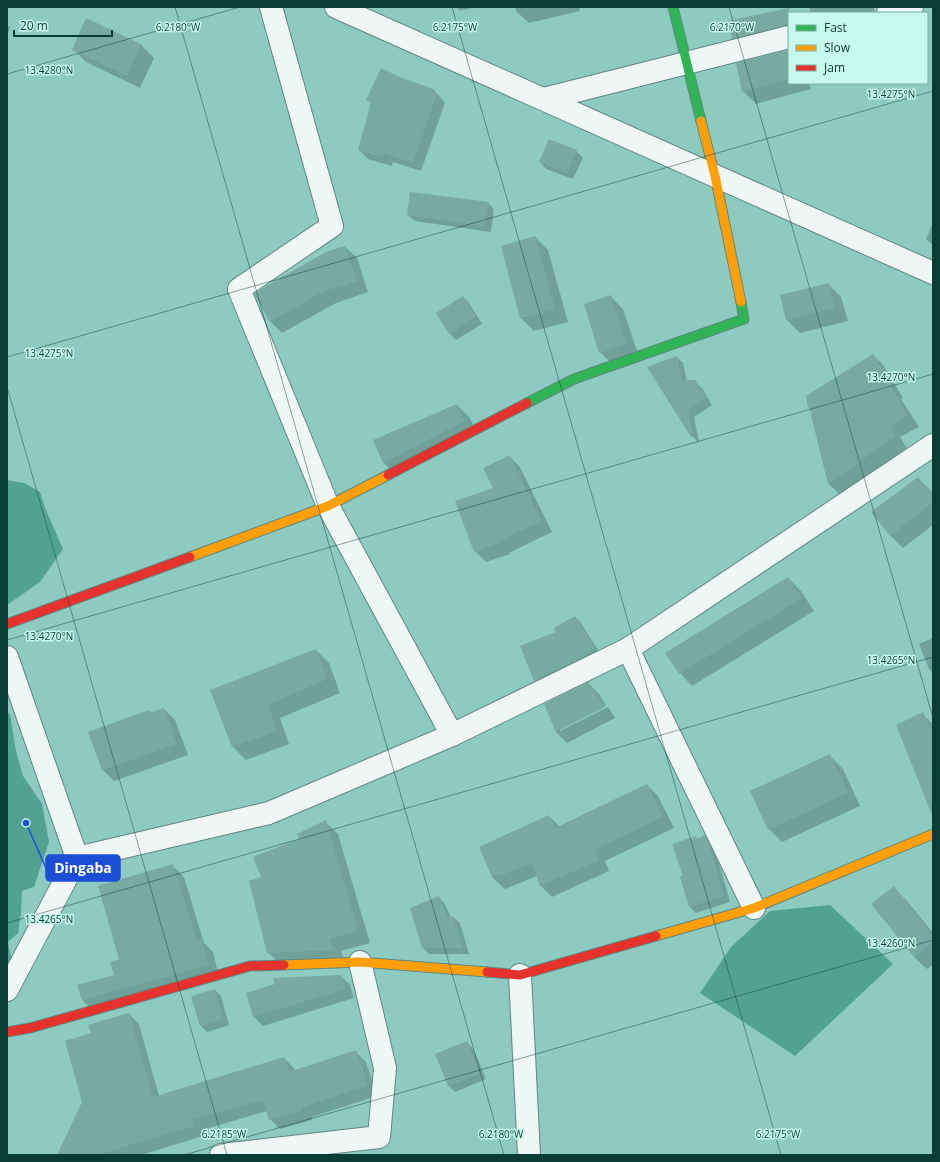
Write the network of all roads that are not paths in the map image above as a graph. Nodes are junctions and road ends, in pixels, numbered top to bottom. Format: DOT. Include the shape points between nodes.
graph roads {
  1 [pos="271,7"];
  2 [pos="336,7"];
  3 [pos="673,7"];
  4 [pos="912,7"];
  5 [pos="892,12"];
  6 [pos="788,37"];
  7 [pos="686,63"];
  8 [pos="544,99"];
  9 [pos="715,176"];
  10 [pos="933,273"];
  11 [pos="933,444"];
  12 [pos="328,506"];
  13 [pos="7,624"];
  14 [pos="628,649"];
  15 [pos="7,657"];
  16 [pos="452,735"];
  17 [pos="933,834"];
  18 [pos="77,858"];
  19 [pos="754,908"];
  20 [pos="360,962"];
  21 [pos="520,975"];
  22 [pos="7,990"];
  23 [pos="7,1032"];
  24 [pos="221,1155"];
  25 [pos="529,1155"];
  1 -- 12 [label="street" via="332,226 239,289"];
  2 -- 8 [label="street"];
  3 -- 7 [label="street"];
  4 -- 5 [label="street"];
  6 -- 7 [label="street"];
  7 -- 8 [label="street"];
  7 -- 9 [label="street"];
  8 -- 9 [label="street"];
  9 -- 10 [label="street"];
  9 -- 12 [label="street" via="744,319 574,379"];
  11 -- 14 [label="street"];
  12 -- 13 [label="street"];
  12 -- 16 [label="street"];
  14 -- 16 [label="street"];
  14 -- 19 [label="street"];
  15 -- 18 [label="street"];
  16 -- 18 [label="street" via="269,813"];
  17 -- 19 [label="street"];
  18 -- 22 [label="street"];
  19 -- 21 [label="street"];
  20 -- 21 [label="street"];
  20 -- 23 [label="street" via="250,966 30,1028"];
  20 -- 24 [label="street" via="385,1068 379,1137"];
  21 -- 25 [label="street"];
}
